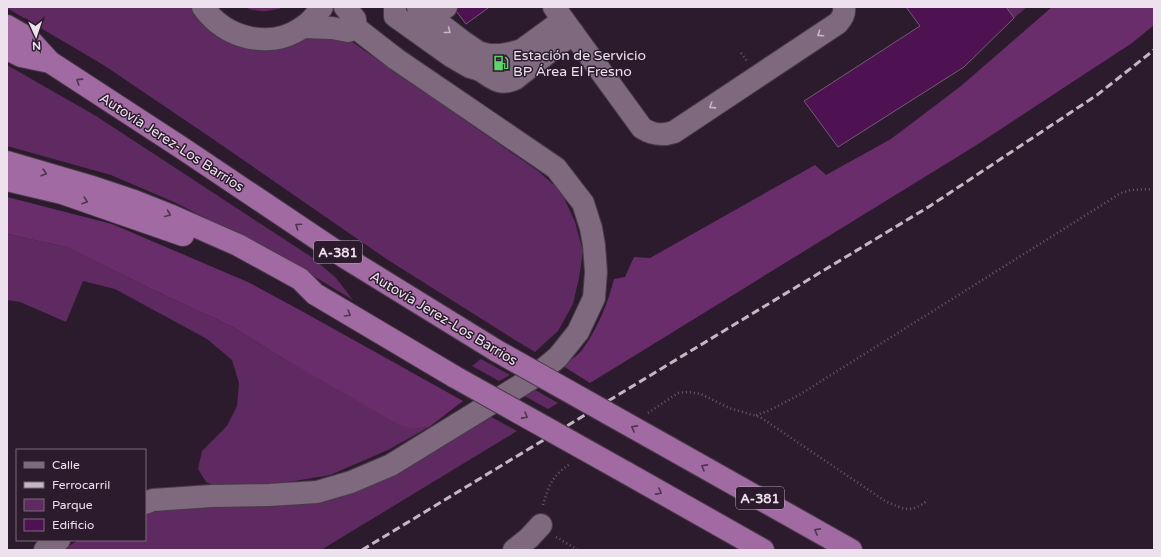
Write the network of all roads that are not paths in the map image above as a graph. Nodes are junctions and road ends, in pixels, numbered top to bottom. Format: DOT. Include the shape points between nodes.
graph roads {
  1 [pos="203,7"];
  2 [pos="322,7"];
  3 [pos="345,7"];
  4 [pos="395,7"];
  5 [pos="418,7"];
  6 [pos="434,7"];
  7 [pos="446,7"];
  8 [pos="844,7"];
  9 [pos="563,20"];
  10 [pos="7,26"];
  11 [pos="303,27"];
  12 [pos="356,28"];
  13 [pos="7,49"];
  14 [pos="522,50"];
  15 [pos="50,62"];
  16 [pos="480,70"];
  17 [pos="7,162"];
  18 [pos="7,180"];
  19 [pos="315,294"];
  20 [pos="146,503"];
  21 [pos="541,525"];
  22 [pos="58,541"];
  23 [pos="45,550"];
  24 [pos="514,550"];
  25 [pos="763,550"];
  26 [pos="851,550"];
  1 -- 11 [label="street" via="219,25 246,38 276,38"];
  2 -- 11 [label="street"];
  3 -- 12 [label="street" via="355,19"];
  4 -- 16 [label="street" via="395,16 451,56"];
  5 -- 14 [label="street, one-way" via="478,52 500,55"];
  6 -- 7 [label="street"];
  8 -- 9 [label="street, one-way" via="844,14 838,23 674,132 657,135 642,128"];
  9 -- 14 [label="street"];
  9 -- 16 [label="street" via="515,79 510,82 498,82"];
  10 -- 15 [label="highway" via="28,38"];
  11 -- 12 [label="street" via="348,31"];
  12 -- 20 [label="street" via="396,59 556,168 583,203 591,228 596,272 594,298 578,332 558,357 534,377 391,465 351,482 317,492 212,496"];
  13 -- 15 [label="highway" via="21,56"];
  14 -- 16 [label="street" via="500,67"];
  26 -- 15 [label="highway, Autovía Jerez-Los Barrios / A-381, one-way, bridge" via="497,351 346,258"];
  17 -- 19 [label="highway, one-way" via="89,186 172,216 238,245 300,279"];
  18 -- 19 [label="highway, one-way" via="62,193 184,236 294,291"];
  19 -- 25 [label="highway, one-way, bridge" via="455,377"];
  21 -- 24 [label="street"];
  22 -- 23 [label="street"];
}
